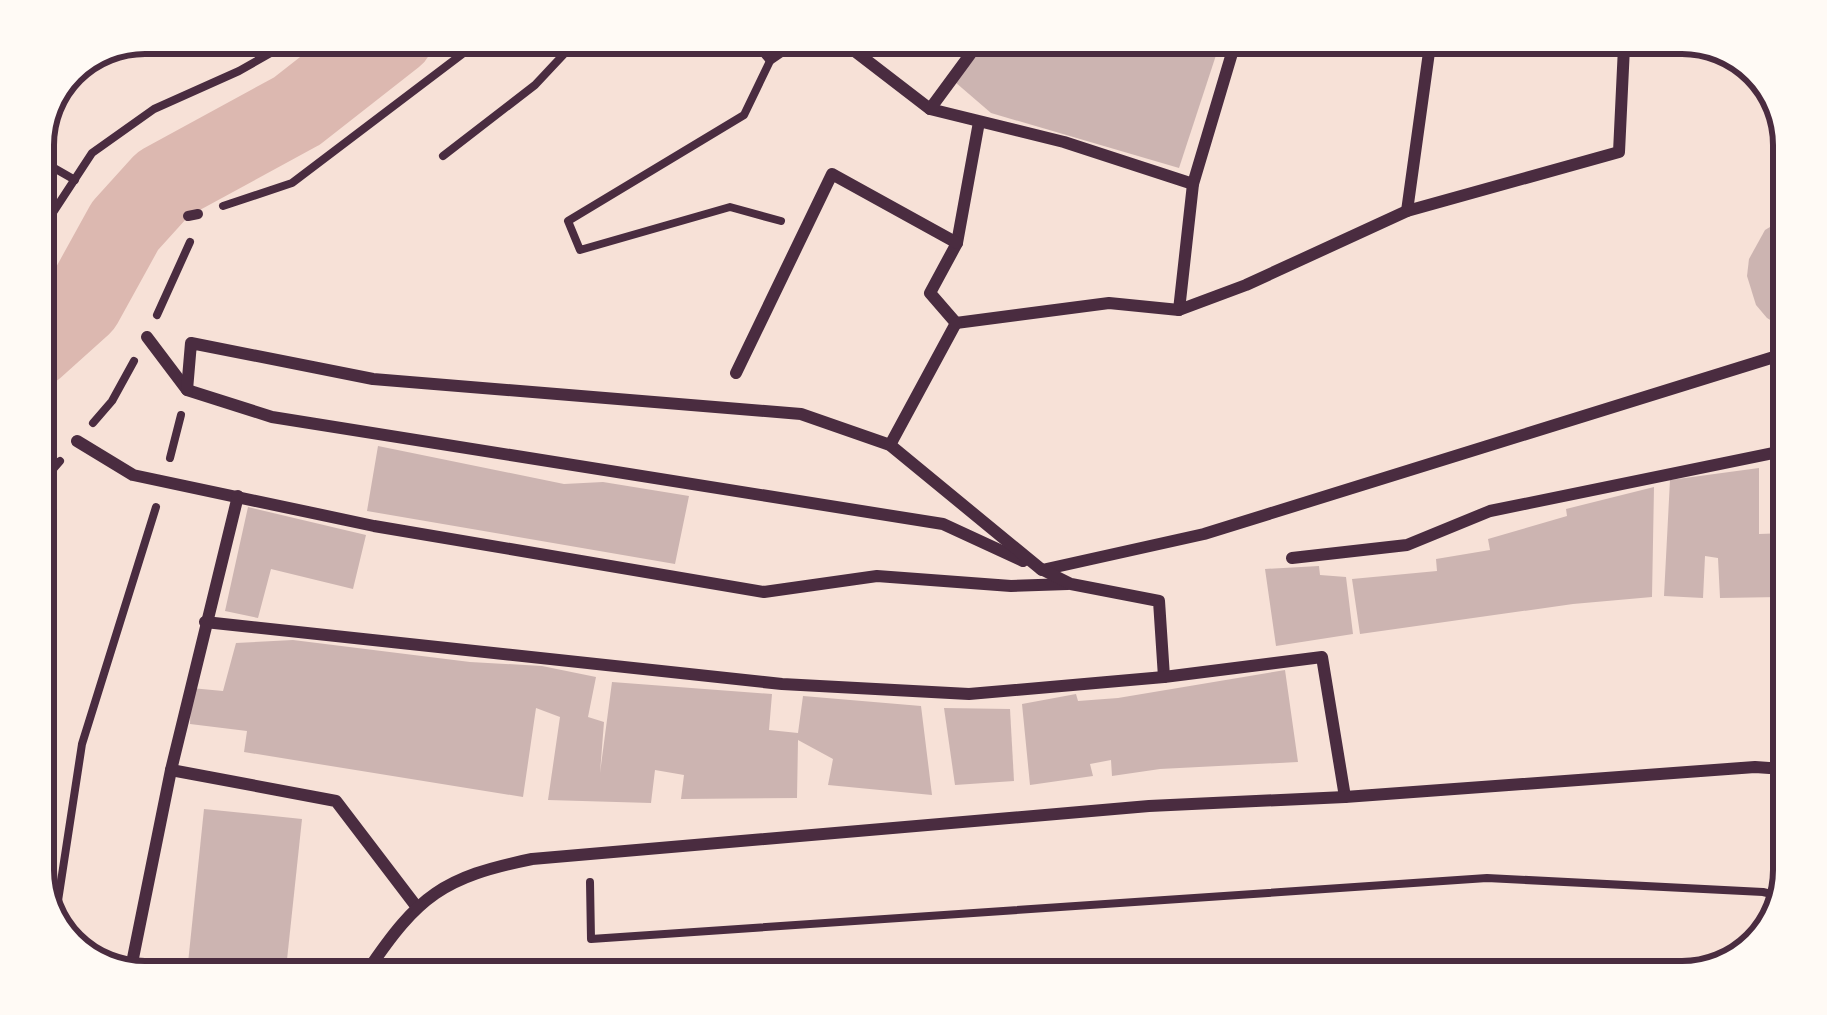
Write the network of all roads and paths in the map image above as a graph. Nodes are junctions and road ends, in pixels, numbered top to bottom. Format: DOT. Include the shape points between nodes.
graph roads {
  1 [pos="269,54"];
  2 [pos="462,54"];
  3 [pos="564,54"];
  4 [pos="764,54"];
  5 [pos="780,54"];
  6 [pos="858,54"];
  7 [pos="970,54"];
  8 [pos="1232,54"];
  9 [pos="1429,54"];
  10 [pos="1624,54"];
  11 [pos="770,61"];
  12 [pos="930,109"];
  13 [pos="979,122"];
  14 [pos="443,156"];
  15 [pos="54,168"];
  16 [pos="75,179"];
  17 [pos="1193,184"];
  18 [pos="236,202"];
  19 [pos="54,211"];
  20 [pos="1407,211"];
  21 [pos="806,227"];
  22 [pos="957,243"];
  23 [pos="190,244"];
  24 [pos="1179,310"];
  25 [pos="956,323"];
  26 [pos="147,337"];
  27 [pos="1773,357"];
  28 [pos="736,373"];
  29 [pos="187,390"];
  30 [pos="77,441"];
  31 [pos="890,445"];
  32 [pos="1773,453"];
  33 [pos="54,468"];
  34 [pos="164,481"];
  35 [pos="238,496"];
  36 [pos="1292,558"];
  37 [pos="1042,570"];
  38 [pos="1071,584"];
  39 [pos="205,622"];
  40 [pos="1164,677"];
  41 [pos="1773,768"];
  42 [pos="171,770"];
  43 [pos="1345,796"];
  44 [pos="590,880"];
  45 [pos="1769,893"];
  46 [pos="59,897"];
  47 [pos="416,906"];
  48 [pos="133,959"];
  49 [pos="375,961"];
  1 -- 16 [label="path" via="154,109 92,153"];
  2 -- 18 [label="path" via="292,183"];
  3 -- 14 [label="path"];
  4 -- 11 [label="path"];
  5 -- 11 [label="path"];
  6 -- 12 [label="street"];
  7 -- 12 [label="street"];
  8 -- 17 [label="street"];
  9 -- 20 [label="street"];
  10 -- 20 [label="street" via="1619,152"];
  11 -- 21 [label="path" via="744,115 568,221 580,250 730,207"];
  12 -- 13 [label="street"];
  13 -- 17 [label="street"];
  13 -- 22 [label="street"];
  15 -- 16 [label="path"];
  16 -- 19 [label="path"];
  17 -- 24 [label="street"];
  20 -- 24 [label="street"];
  21 -- 22 [label="street" via="832,174"];
  21 -- 28 [label="street"];
  22 -- 25 [label="street" via="930,293"];
  23 -- 26 [label="path"];
  24 -- 25 [label="street" via="1109,303"];
  25 -- 31 [label="street"];
  26 -- 29 [label="street"];
  26 -- 30 [label="path" via="112,400"];
  27 -- 37 [label="street" via="1204,534"];
  29 -- 31 [label="street" via="190,343 373,379 801,414"];
  29 -- 34 [label="path"];
  29 -- 37 [label="street" via="272,417 944,524"];
  30 -- 33 [label="path"];
  30 -- 34 [label="street" via="133,475"];
  31 -- 37 [label="street"];
  32 -- 36 [label="street" via="1490,511 1407,545"];
  34 -- 35 [label="street"];
  34 -- 46 [label="path" via="82,744"];
  35 -- 38 [label="street" via="764,592 877,576"];
  35 -- 39 [label="street"];
  37 -- 38 [label="street"];
  38 -- 40 [label="street" via="1159,601"];
  39 -- 40 [label="street" via="806,685 969,694"];
  39 -- 42 [label="street"];
  40 -- 43 [label="street" via="1322,657"];
  41 -- 43 [label="street"];
  42 -- 47 [label="street" via="336,801"];
  42 -- 48 [label="street"];
  43 -- 47 [label="street" via="532,859 466,875"];
  44 -- 45 [label="path" via="591,939 1487,878"];
  47 -- 49 [label="street"];
}
